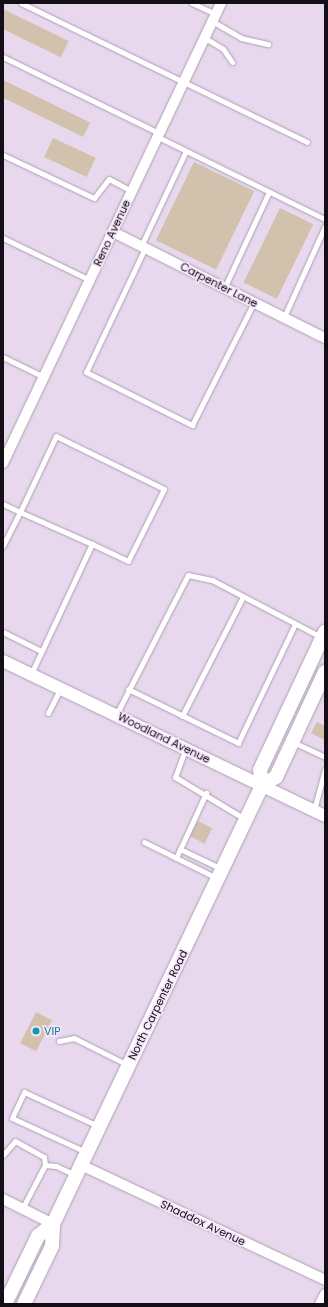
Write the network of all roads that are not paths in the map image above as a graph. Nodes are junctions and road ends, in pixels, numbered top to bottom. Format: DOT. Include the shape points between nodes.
graph roads {
  1 [pos="21,3"];
  2 [pos="192,3"];
  3 [pos="221,3"];
  4 [pos="214,18"];
  5 [pos="205,38"];
  6 [pos="268,44"];
  7 [pos="3,57"];
  8 [pos="232,62"];
  9 [pos="184,82"];
  10 [pos="159,135"];
  11 [pos="307,142"];
  12 [pos="186,151"];
  13 [pos="3,155"];
  14 [pos="132,191"];
  15 [pos="269,192"];
  16 [pos="325,219"];
  17 [pos="325,226"];
  18 [pos="113,232"];
  19 [pos="3,238"];
  20 [pos="143,247"];
  21 [pos="90,280"];
  22 [pos="227,282"];
  23 [pos="254,302"];
  24 [pos="284,317"];
  25 [pos="325,338"];
  26 [pos="3,357"];
  27 [pos="44,377"];
  28 [pos="4,460"];
  29 [pos="3,504"];
  30 [pos="20,512"];
  31 [pos="92,544"];
  32 [pos="3,546"];
  33 [pos="243,597"];
  34 [pos="295,624"];
  35 [pos="3,632"];
  36 [pos="324,635"];
  37 [pos="41,651"];
  38 [pos="3,661"];
  39 [pos="325,672"];
  40 [pos="31,674"];
  41 [pos="60,688"];
  42 [pos="128,689"];
  43 [pos="48,713"];
  44 [pos="116,715"];
  45 [pos="182,716"];
  46 [pos="292,742"];
  47 [pos="185,749"];
  48 [pos="325,757"];
  49 [pos="325,769"];
  50 [pos="262,786"];
  51 [pos="206,793"];
  52 [pos="314,810"];
  53 [pos="325,816"];
  54 [pos="246,819"];
  55 [pos="144,842"];
  56 [pos="180,849"];
  57 [pos="176,858"];
  58 [pos="220,874"];
  59 [pos="59,1041"];
  60 [pos="128,1066"];
  61 [pos="99,1127"];
  62 [pos="3,1155"];
  63 [pos="81,1164"];
  64 [pos="45,1165"];
  65 [pos="3,1199"];
  66 [pos="22,1208"];
  67 [pos="53,1224"];
  68 [pos="325,1280"];
  69 [pos="325,1294"];
  70 [pos="5,1304"];
  71 [pos="24,1304"];
  72 [pos="320,1304"];
  1 -- 9 [label="lane"];
  2 -- 4 [label="lane"];
  3 -- 4 [label="street, Reno Avenue"];
  4 -- 5 [label="street, Reno Avenue"];
  4 -- 6 [label="lane" via="241,38"];
  5 -- 8 [label="lane" via="223,49"];
  5 -- 9 [label="street, Reno Avenue"];
  7 -- 10 [label="lane"];
  9 -- 10 [label="street, Reno Avenue"];
  9 -- 11 [label="lane"];
  10 -- 12 [label="lane"];
  10 -- 14 [label="street, Reno Avenue"];
  12 -- 15 [label="lane"];
  12 -- 20 [label="lane"];
  13 -- 14 [label="lane" via="94,198 109,179"];
  14 -- 18 [label="street, Reno Avenue"];
  15 -- 16 [label="lane"];
  15 -- 22 [label="lane"];
  17 -- 24 [label="lane"];
  18 -- 20 [label="street, Carpenter Lane"];
  18 -- 21 [label="street, Reno Avenue"];
  19 -- 21 [label="lane"];
  20 -- 23 [label="street, Carpenter Lane"];
  20 -- 23 [label="lane" via="86,372 192,425"];
  21 -- 27 [label="street, Reno Avenue"];
  23 -- 24 [label="street, Carpenter Lane"];
  24 -- 25 [label="street, Carpenter Lane"];
  26 -- 27 [label="lane"];
  27 -- 28 [label="street, Reno Avenue"];
  29 -- 30 [label="lane"];
  30 -- 31 [label="lane"];
  30 -- 31 [label="lane" via="56,436 164,489 128,561"];
  30 -- 32 [label="lane"];
  31 -- 37 [label="lane"];
  33 -- 34 [label="lane"];
  33 -- 42 [label="lane" via="212,580 188,575"];
  33 -- 45 [label="lane"];
  34 -- 36 [label="lane"];
  34 -- 45 [label="lane" via="238,743"];
  35 -- 37 [label="lane"];
  36 -- 50 [label="main road, North Carpenter Road" via="260,770"];
  37 -- 40 [label="lane"];
  38 -- 40 [label="street, Woodland Avenue"];
  39 -- 46 [label="main road, North Carpenter Road"];
  40 -- 41 [label="street, Woodland Avenue"];
  41 -- 43 [label="lane"];
  41 -- 44 [label="street, Woodland Avenue"];
  42 -- 44 [label="lane"];
  42 -- 45 [label="lane"];
  44 -- 47 [label="street, Woodland Avenue"];
  46 -- 48 [label="lane"];
  46 -- 50 [label="main road, North Carpenter Road" via="276,777"];
  47 -- 50 [label="street, Woodland Avenue"];
  47 -- 51 [label="lane" via="175,777"];
  49 -- 52 [label="lane"];
  50 -- 52 [label="street, Woodland Avenue"];
  50 -- 54 [label="main road, North Carpenter Road"];
  51 -- 54 [label="lane"];
  51 -- 56 [label="lane"];
  52 -- 53 [label="street, Woodland Avenue"];
  54 -- 58 [label="main road, North Carpenter Road"];
  55 -- 57 [label="lane"];
  56 -- 57 [label="lane"];
  56 -- 58 [label="lane"];
  57 -- 58 [label="lane"];
  58 -- 60 [label="main road, North Carpenter Road"];
  59 -- 60 [label="lane" via="74,1038"];
  60 -- 61 [label="main road, North Carpenter Road"];
  61 -- 63 [label="main road, North Carpenter Road"];
  61 -- 63 [label="lane" via="24,1092 12,1118"];
  62 -- 64 [label="lane" via="15,1141 38,1151 44,1157"];
  63 -- 64 [label="lane"];
  63 -- 67 [label="main road, North Carpenter Road"];
  63 -- 68 [label="street, Shaddox Avenue"];
  64 -- 66 [label="lane"];
  65 -- 66 [label="street"];
  66 -- 67 [label="street"];
  67 -- 70 [label="main road, North Carpenter Road" via="38,1236"];
  67 -- 71 [label="main road, North Carpenter Road" via="52,1246"];
  69 -- 72 [label="street"];
}
